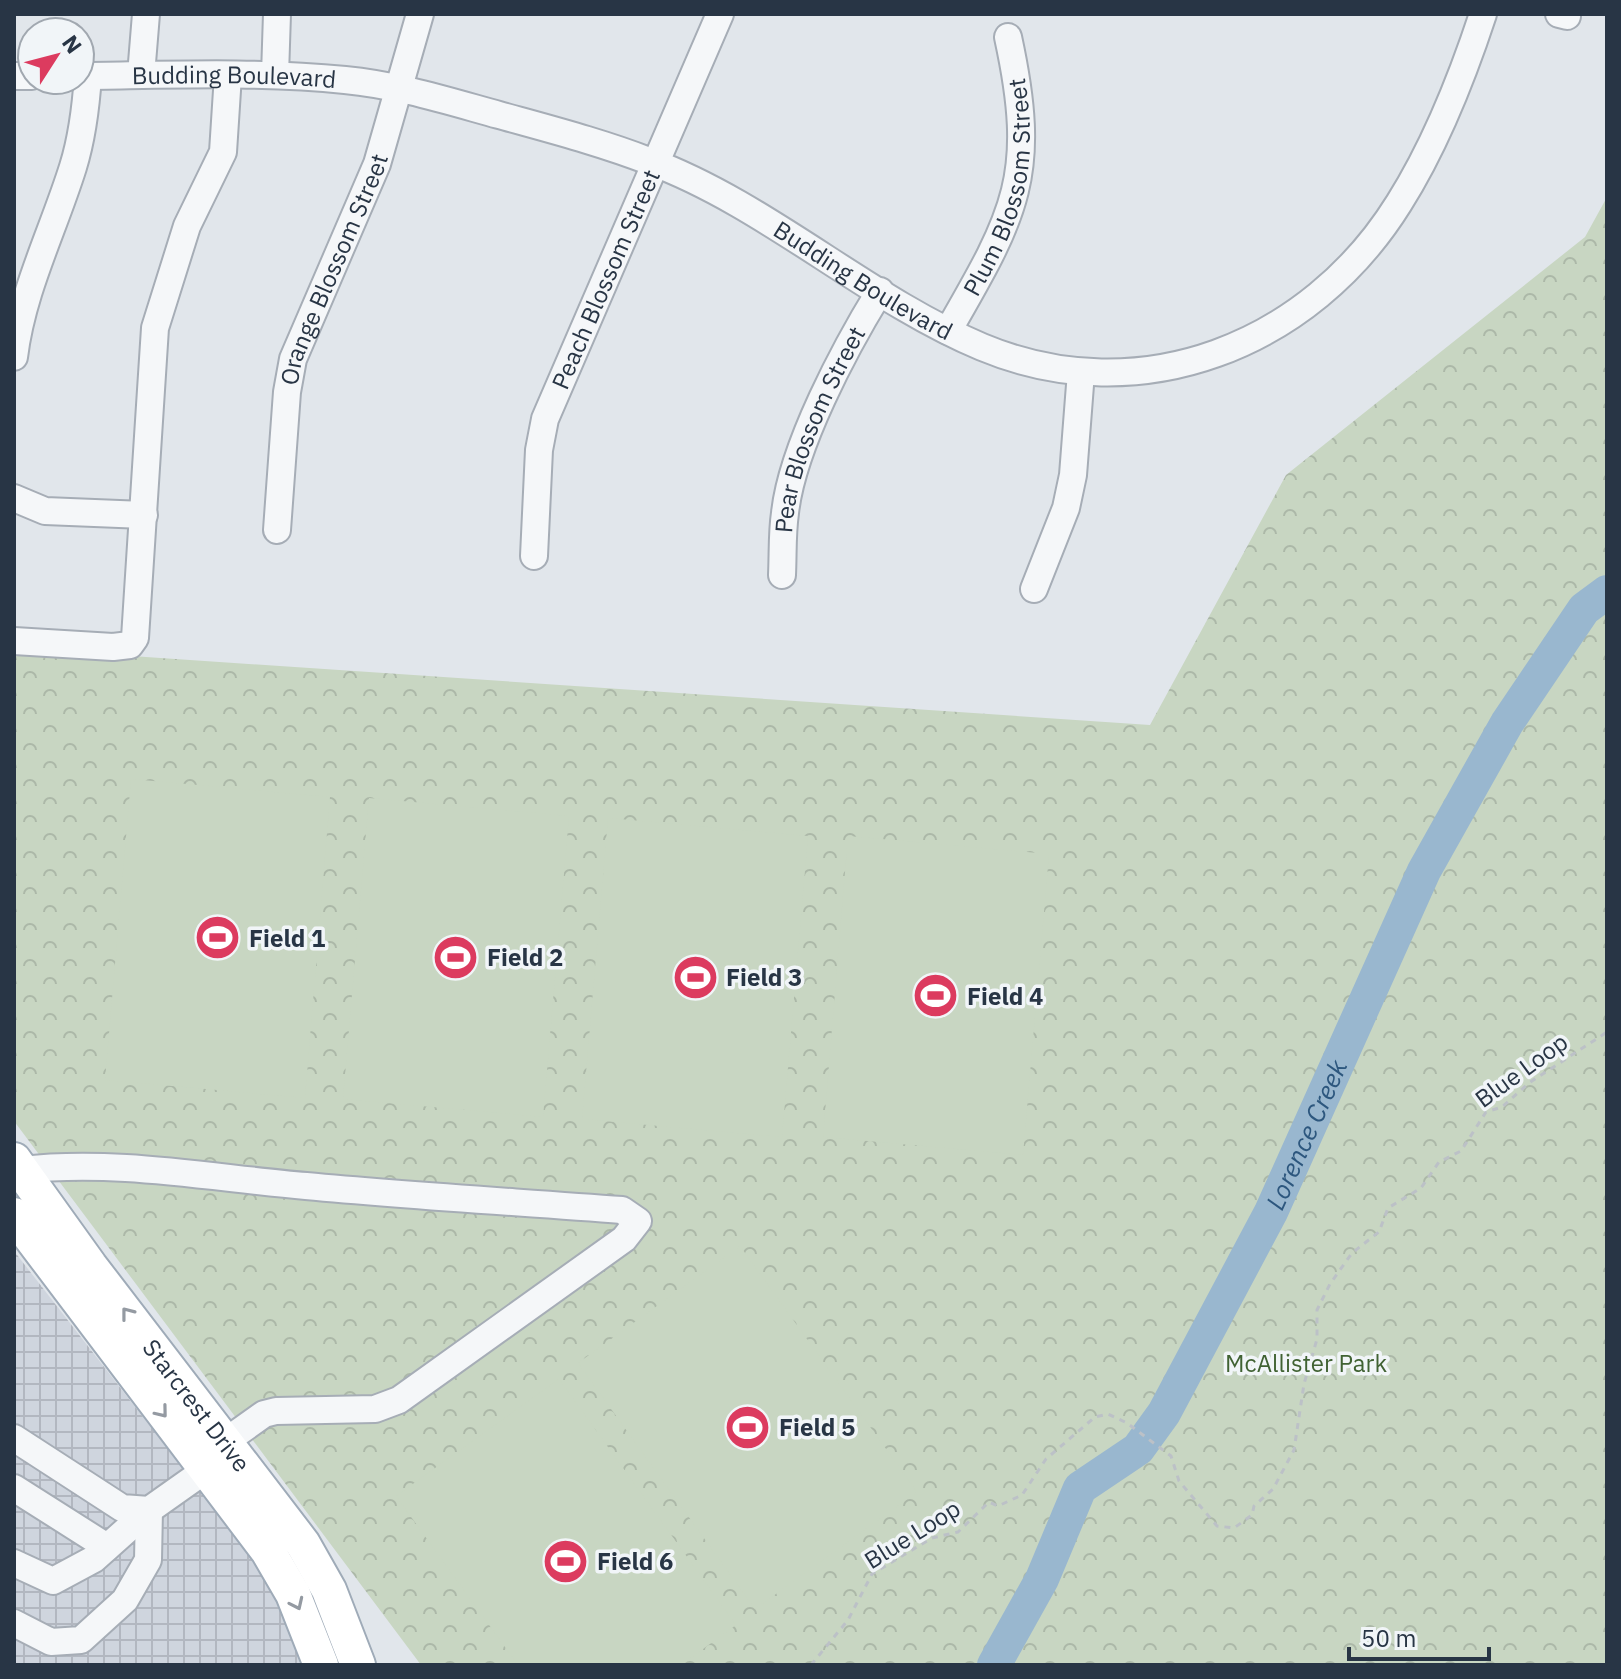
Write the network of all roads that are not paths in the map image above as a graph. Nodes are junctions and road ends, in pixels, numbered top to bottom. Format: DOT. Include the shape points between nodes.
graph roads {
  1 [pos="146,14"];
  2 [pos="277,14"];
  3 [pos="420,14"];
  4 [pos="720,14"];
  5 [pos="1483,14"];
  6 [pos="1008,37"];
  7 [pos="141,75"];
  8 [pos="228,75"];
  9 [pos="275,75"];
  10 [pos="96,76"];
  11 [pos="399,87"];
  12 [pos="84,96"];
  13 [pos="655,163"];
  14 [pos="880,291"];
  15 [pos="948,331"];
  16 [pos="14,357"];
  17 [pos="1081,372"];
  18 [pos="14,498"];
  19 [pos="144,515"];
  20 [pos="277,530"];
  21 [pos="534,556"];
  22 [pos="782,575"];
  23 [pos="1034,589"];
  24 [pos="14,641"];
  25 [pos="18,1165"];
  26 [pos="14,1215"];
  27 [pos="16,1446"];
  28 [pos="217,1455"];
  29 [pos="14,1488"];
  30 [pos="149,1510"];
  31 [pos="107,1547"];
  32 [pos="14,1563"];
  33 [pos="14,1623"];
  34 [pos="321,1665"];
  35 [pos="358,1665"];
  1 -- 7 [label="street"];
  2 -- 9 [label="street"];
  3 -- 11 [label="street, Orange Blossom Street"];
  4 -- 13 [label="street, Peach Blossom Street"];
  5 -- 17 [label="street, Budding Boulevard" via="1413,180 1375,237 1318,293 1282,324 1213,356 1153,369"];
  6 -- 15 [label="street, Plum Blossom Street" via="1023,121 1020,174 997,246"];
  7 -- 8 [label="street, Budding Boulevard"];
  7 -- 10 [label="street, Budding Boulevard"];
  8 -- 9 [label="street, Budding Boulevard"];
  8 -- 19 [label="street" via="223,152 187,226 155,328"];
  9 -- 11 [label="street, Budding Boulevard"];
  11 -- 13 [label="street, Budding Boulevard"];
  11 -- 20 [label="street, Orange Blossom Street" via="377,164 293,359"];
  12 -- 16 [label="street" via="74,165 19,319"];
  13 -- 14 [label="street, Budding Boulevard"];
  13 -- 21 [label="street, Peach Blossom Street" via="545,419"];
  14 -- 15 [label="street, Budding Boulevard"];
  14 -- 22 [label="street, Pear Blossom Street" via="846,351 798,459 785,510"];
  15 -- 17 [label="street, Budding Boulevard" via="1015,359"];
  17 -- 23 [label="street" via="1068,497"];
  18 -- 19 [label="street" via="45,511"];
  19 -- 24 [label="street" via="135,638 130,645"];
  28 -- 25 [label="main road, Starcrest Drive, one-way"];
  25 -- 28 [label="street" via="198,1173 622,1210 638,1221 624,1239 399,1400 375,1409 264,1414"];
  26 -- 28 [label="main road, Starcrest Drive, one-way"];
  27 -- 30 [label="street" via="122,1508"];
  28 -- 30 [label="street"];
  28 -- 34 [label="main road, Starcrest Drive, one-way" via="293,1594"];
  28 -- 35 [label="main road, Starcrest Drive" via="303,1544 329,1590"];
  29 -- 31 [label="street"];
  30 -- 31 [label="street"];
  30 -- 33 [label="street" via="148,1560 125,1600 81,1640 51,1642"];
  31 -- 32 [label="street" via="53,1581"];
}
